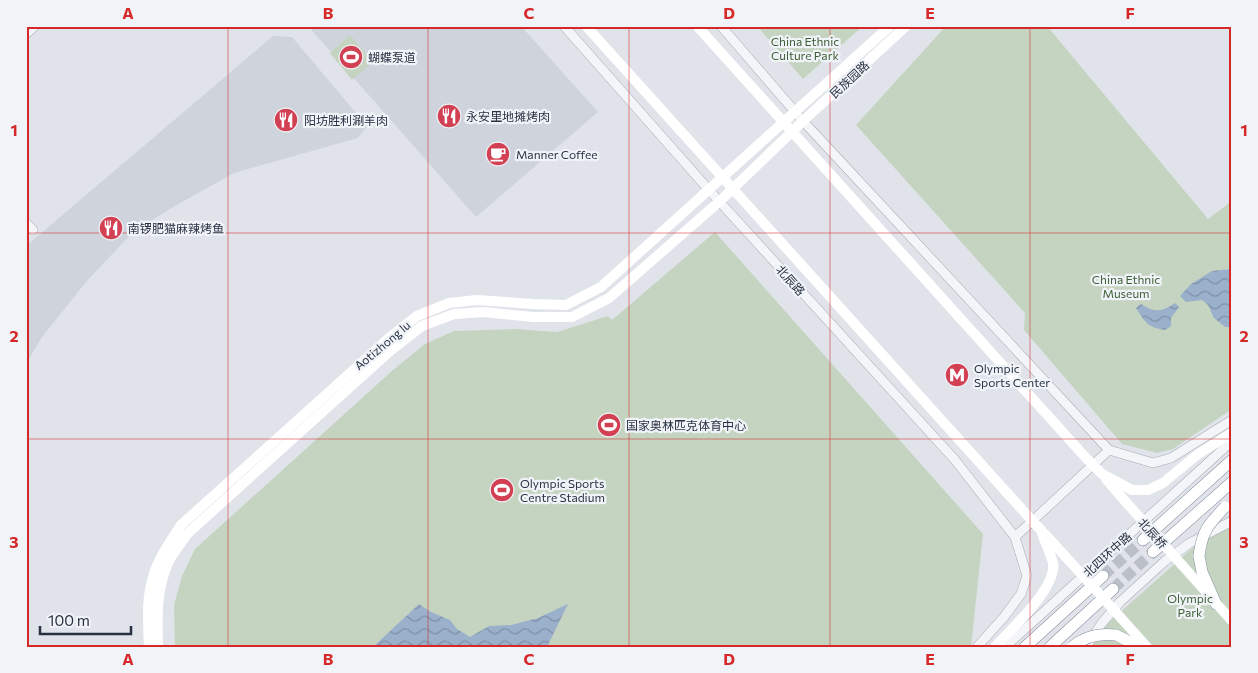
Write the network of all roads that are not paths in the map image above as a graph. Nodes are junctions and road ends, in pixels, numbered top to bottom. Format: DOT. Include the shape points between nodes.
graph roads {
  1 [pos="36,26"];
  2 [pos="564,26"];
  3 [pos="586,26"];
  4 [pos="697,26"];
  5 [pos="721,26"];
  6 [pos="890,26"];
  7 [pos="906,26"];
  8 [pos="26,34"];
  9 [pos="795,112"];
  10 [pos="803,121"];
  11 [pos="784,123"];
  12 [pos="793,132"];
  13 [pos="723,179"];
  14 [pos="731,188"];
  15 [pos="709,190"];
  16 [pos="720,201"];
  17 [pos="26,223"];
  18 [pos="33,230"];
  19 [pos="1232,420"];
  20 [pos="1232,432"];
  21 [pos="1232,441"];
  22 [pos="1109,450"];
  23 [pos="1232,460"];
  24 [pos="1102,474"];
  25 [pos="1232,482"];
  26 [pos="1228,504"];
  27 [pos="1232,521"];
  28 [pos="1040,530"];
  29 [pos="1015,537"];
  30 [pos="1143,540"];
  31 [pos="1153,552"];
  32 [pos="1103,576"];
  33 [pos="1112,589"];
  34 [pos="1216,604"];
  35 [pos="1232,621"];
  36 [pos="149,647"];
  37 [pos="158,647"];
  38 [pos="978,647"];
  39 [pos="995,647"];
  40 [pos="1005,647"];
  41 [pos="1025,647"];
  42 [pos="1050,647"];
  43 [pos="1072,647"];
  44 [pos="1086,647"];
  45 [pos="1140,647"];
  46 [pos="1147,647"];
  1 -- 8 [label="street"];
  2 -- 15 [label="street, 北辰路"];
  3 -- 13 [label="main road, 北辰路"];
  4 -- 11 [label="main road"];
  5 -- 9 [label="street"];
  6 -- 9 [label="main road, 民族园路"];
  7 -- 10 [label="main road, 民族园路"];
  9 -- 10 [label="street"];
  9 -- 11 [label="main road, 民族园路"];
  10 -- 12 [label="main road, 民族园路"];
  10 -- 22 [label="street"];
  11 -- 12 [label="main road"];
  11 -- 13 [label="main road, 民族园路"];
  12 -- 14 [label="main road, 民族园路"];
  12 -- 24 [label="main road, 北辰桥, bridge"];
  13 -- 14 [label="main road, 北辰路"];
  13 -- 15 [label="main road, Aotizhong lu"];
  14 -- 16 [label="main road, Aotizhong lu"];
  14 -- 28 [label="main road, 北辰路, bridge"];
  15 -- 16 [label="street, 北辰路"];
  15 -- 36 [label="main road, Aotizhong lu" via="601,288 566,305 477,300 449,303 417,316 388,339 181,525 153,576 148,620"];
  16 -- 29 [label="street, 北辰路" via="955,460"];
  16 -- 37 [label="main road, Aotizhong lu" via="609,298 572,317 484,312 454,314 422,326 390,351 187,534 170,559 160,586"];
  17 -- 18 [label="street"];
  19 -- 22 [label="street" via="1171,458 1153,463"];
  20 -- 24 [label="main road" via="1198,454 1164,483 1148,490 1132,490"];
  21 -- 40 [label="street, 北四环中路"];
  22 -- 29 [label="street"];
  23 -- 30 [label="highway"];
  24 -- 34 [label="main road, 北辰桥, bridge"];
  25 -- 31 [label="highway"];
  26 -- 34 [label="highway, bridge" via="1210,522 1202,538 1202,572"];
  27 -- 44 [label="street" via="1190,543 1165,561 1120,602"];
  28 -- 39 [label="main road" via="1053,564 1052,579"];
  28 -- 46 [label="main road, 北辰路, bridge"];
  29 -- 38 [label="street" via="1027,576 1021,594"];
  32 -- 41 [label="highway"];
  33 -- 42 [label="highway"];
  34 -- 35 [label="main road, 北辰桥"];
  43 -- 45 [label="highway, bridge" via="1077,642 1105,634 1116,635"];
}
